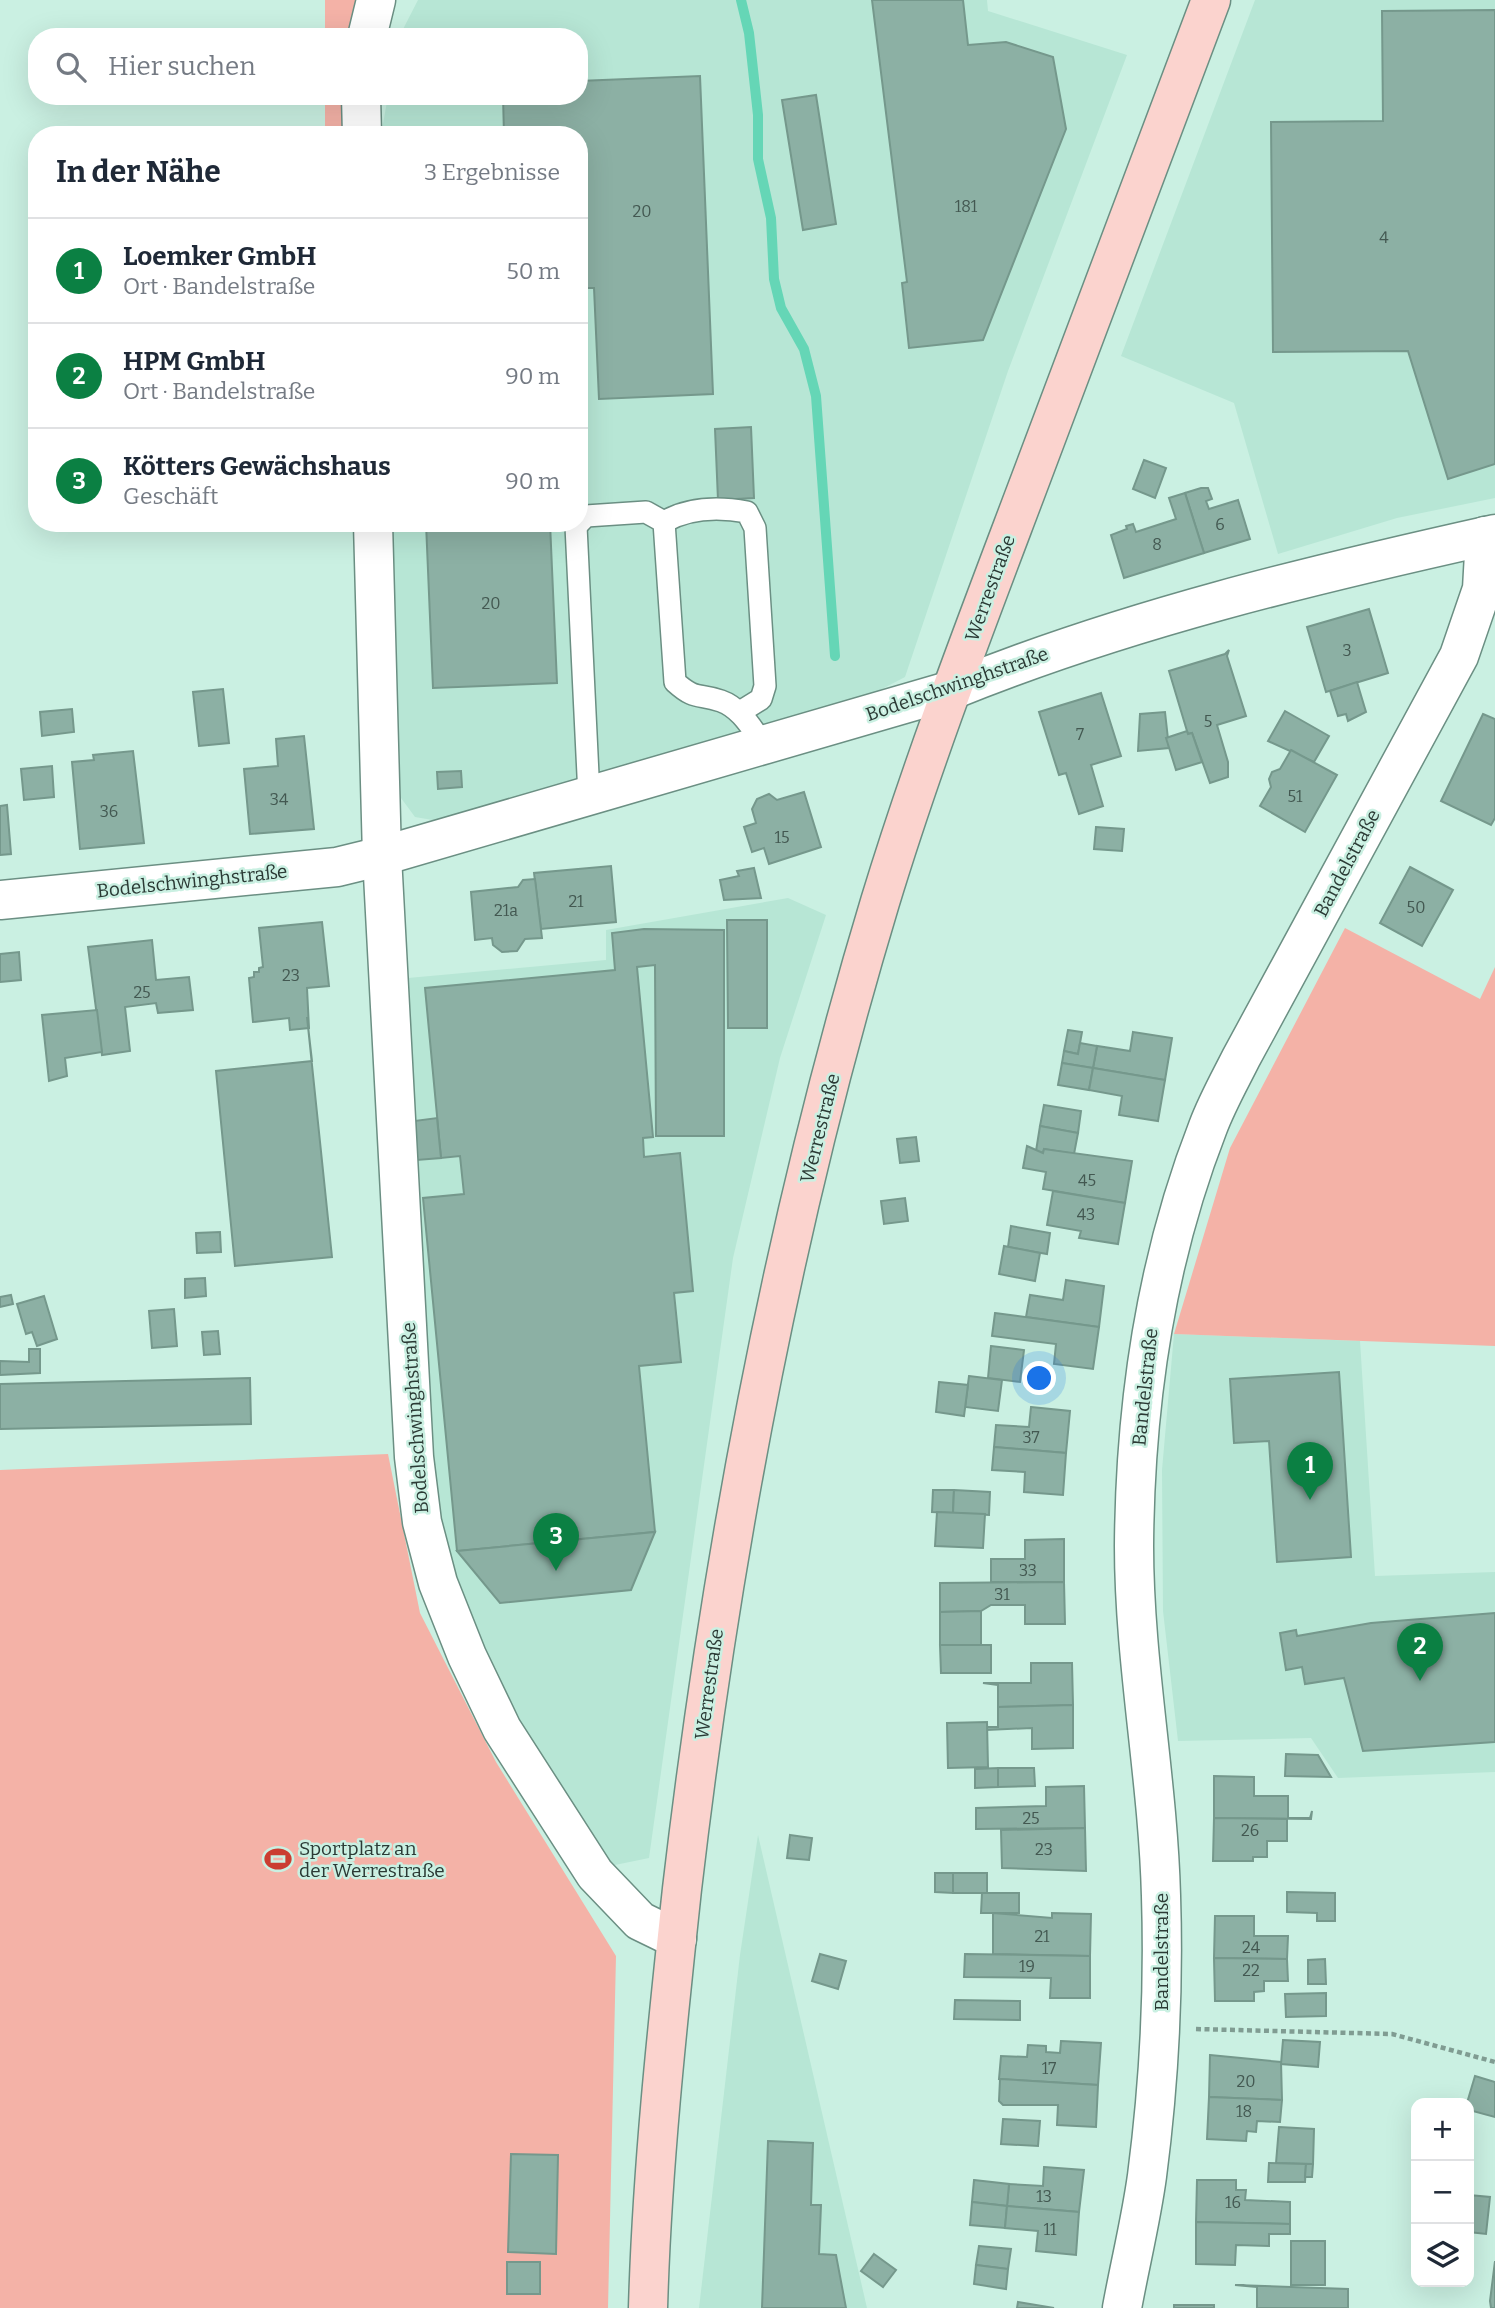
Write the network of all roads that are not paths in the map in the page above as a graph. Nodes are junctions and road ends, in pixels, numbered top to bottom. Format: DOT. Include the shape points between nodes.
graph roads {
  1 [pos="376,0"];
  2 [pos="1211,0"];
  3 [pos="369,28"];
  4 [pos="361,105"];
  5 [pos="362,126"];
  6 [pos="588,516"];
  7 [pos="664,522"];
  8 [pos="373,532"];
  9 [pos="576,532"];
  10 [pos="1490,535"];
  11 [pos="952,690"];
  12 [pos="740,712"];
  13 [pos="764,746"];
  14 [pos="589,796"];
  15 [pos="382,856"];
  16 [pos="0,900"];
  17 [pos="677,1940"];
  18 [pos="648,2308"];
  19 [pos="1122,2308"];
  1 -- 3 [label="street"];
  2 -- 11 [label="main road, Werrestraße"];
  4 -- 5 [label="street"];
  6 -- 7 [label="lane" via="646,512"];
  7 -- 12 [label="lane" via="675,682 691,696 721,701"];
  7 -- 12 [label="lane" via="682,511 735,510 747,512 755,528 765,685 761,699"];
  8 -- 15 [label="street, Bodelschwinghstraße"];
  9 -- 14 [label="lane"];
  10 -- 11 [label="street, Bodelschwinghstraße" via="1257,590 1028,659"];
  10 -- 19 [label="street, Bandelstraße" via="1482,589 1459,656 1208,1126 1177,1219 1152,1321 1139,1424 1134,1547 1161,1883 1161,2029 1147,2177"];
  11 -- 13 [label="street, Bodelschwinghstraße"];
  11 -- 17 [label="main road, Werrestraße" via="881,900 849,1014 758,1395 720,1604"];
  12 -- 13 [label="lane"];
  13 -- 14 [label="street, Bodelschwinghstraße"];
  14 -- 15 [label="street, Bodelschwinghstraße"];
  15 -- 16 [label="street, Bodelschwinghstraße" via="337,867"];
  15 -- 17 [label="street, Bodelschwinghstraße" via="414,1457 422,1522 438,1583 502,1729 594,1874 640,1921"];
  17 -- 18 [label="main road, Werrestraße" via="659,2111"];
}
